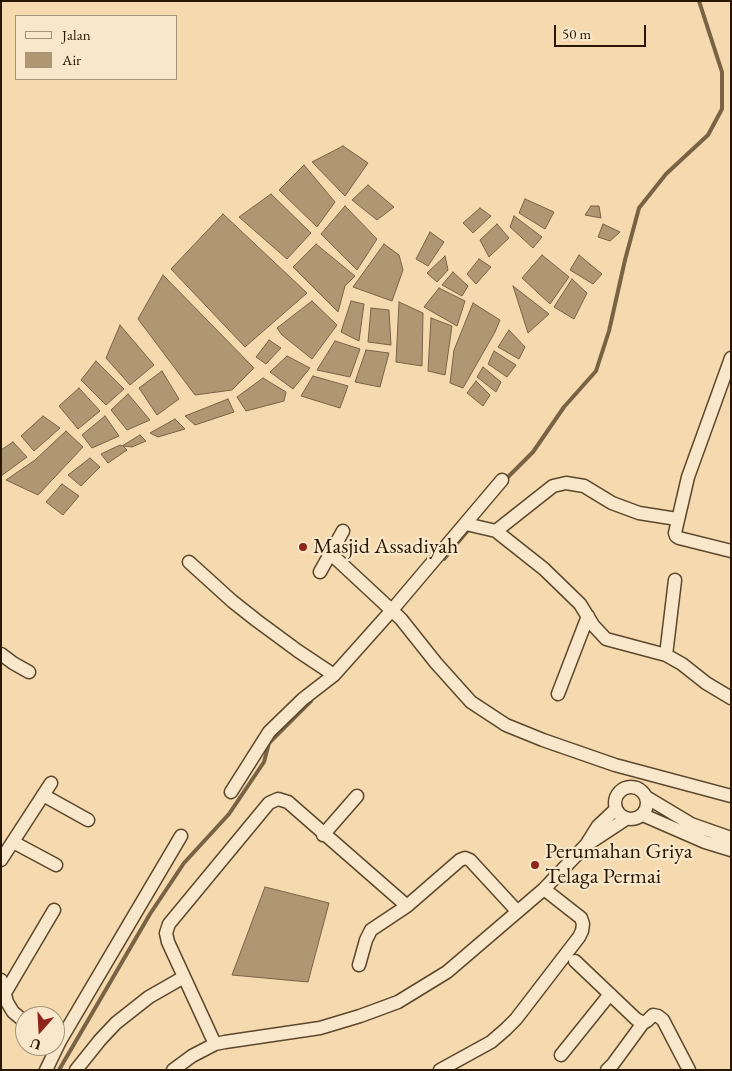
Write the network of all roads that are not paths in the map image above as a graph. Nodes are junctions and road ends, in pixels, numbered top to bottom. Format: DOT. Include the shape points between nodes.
graph roads {
  1 [pos="731,358"];
  2 [pos="726,384"];
  3 [pos="502,480"];
  4 [pos="677,519"];
  5 [pos="468,524"];
  6 [pos="343,531"];
  7 [pos="492,531"];
  8 [pos="731,551"];
  9 [pos="330,553"];
  10 [pos="189,562"];
  11 [pos="320,572"];
  12 [pos="675,580"];
  13 [pos="396,614"];
  14 [pos="588,616"];
  15 [pos="579,638"];
  16 [pos="606,639"];
  17 [pos="1,654"];
  18 [pos="666,655"];
  19 [pos="29,672"];
  20 [pos="334,675"];
  21 [pos="558,694"];
  22 [pos="731,698"];
  23 [pos="51,783"];
  24 [pos="231,792"];
  25 [pos="44,795"];
  26 [pos="357,796"];
  27 [pos="731,796"];
  28 [pos="646,797"];
  29 [pos="616,809"];
  30 [pos="643,815"];
  31 [pos="626,819"];
  32 [pos="88,820"];
  33 [pos="323,835"];
  34 [pos="181,836"];
  35 [pos="731,838"];
  36 [pos="14,842"];
  37 [pos="586,845"];
  38 [pos="731,850"];
  39 [pos="1,860"];
  40 [pos="56,866"];
  41 [pos="544,889"];
  42 [pos="406,906"];
  43 [pos="54,910"];
  44 [pos="517,911"];
  45 [pos="575,962"];
  46 [pos="359,965"];
  47 [pos="184,977"];
  48 [pos="1,980"];
  49 [pos="5,993"];
  50 [pos="610,994"];
  51 [pos="15,1014"];
  52 [pos="643,1023"];
  53 [pos="65,1027"];
  54 [pos="215,1044"];
  55 [pos="561,1055"];
  56 [pos="51,1056"];
  57 [pos="46,1070"];
  58 [pos="76,1070"];
  59 [pos="173,1070"];
  60 [pos="440,1070"];
  61 [pos="607,1070"];
  62 [pos="689,1070"];
  1 -- 2 [label="street"];
  2 -- 4 [label="street" via="688,477"];
  3 -- 5 [label="street"];
  4 -- 7 [label="street" via="639,513 612,503 584,486 566,483 553,486"];
  4 -- 8 [label="street" via="676,536"];
  5 -- 7 [label="street"];
  5 -- 13 [label="street"];
  6 -- 9 [label="street"];
  7 -- 14 [label="street" via="544,569"];
  9 -- 11 [label="street"];
  9 -- 13 [label="street"];
  10 -- 20 [label="street" via="232,602"];
  12 -- 18 [label="street"];
  13 -- 20 [label="street"];
  13 -- 27 [label="street" via="471,702 506,726 615,764"];
  14 -- 15 [label="street"];
  14 -- 16 [label="street"];
  15 -- 16 [label="street"];
  15 -- 21 [label="street"];
  16 -- 18 [label="street"];
  17 -- 19 [label="street"];
  18 -- 22 [label="street"];
  20 -- 24 [label="street" via="269,732"];
  23 -- 25 [label="street"];
  25 -- 32 [label="street"];
  25 -- 36 [label="street"];
  26 -- 33 [label="street"];
  28 -- 29 [label="street" via="637,788 625,788 616,797"];
  28 -- 30 [label="street"];
  28 -- 35 [label="street" via="691,824"];
  29 -- 31 [label="street"];
  29 -- 37 [label="street" via="598,826"];
  30 -- 31 [label="street"];
  30 -- 38 [label="street" via="704,842"];
  31 -- 37 [label="street"];
  33 -- 42 [label="street"];
  33 -- 47 [label="street" via="288,802 278,799 269,803 169,924 168,942"];
  34 -- 53 [label="street"];
  36 -- 39 [label="street"];
  36 -- 40 [label="street"];
  37 -- 41 [label="street"];
  41 -- 44 [label="street"];
  41 -- 60 [label="street" via="581,918 583,924 579,937 506,1029 491,1042"];
  42 -- 44 [label="street" via="464,858 470,860"];
  42 -- 46 [label="street" via="371,930"];
  43 -- 49 [label="street"];
  44 -- 54 [label="street" via="447,972 398,1002 320,1028"];
  45 -- 50 [label="street"];
  47 -- 54 [label="street"];
  47 -- 58 [label="street" via="149,996 116,1023"];
  48 -- 49 [label="street"];
  49 -- 51 [label="street"];
  50 -- 52 [label="street"];
  50 -- 55 [label="street"];
  52 -- 61 [label="street"];
  52 -- 62 [label="street" via="653,1016 663,1020"];
  54 -- 59 [label="street"];
  56 -- 57 [label="street"];
}
